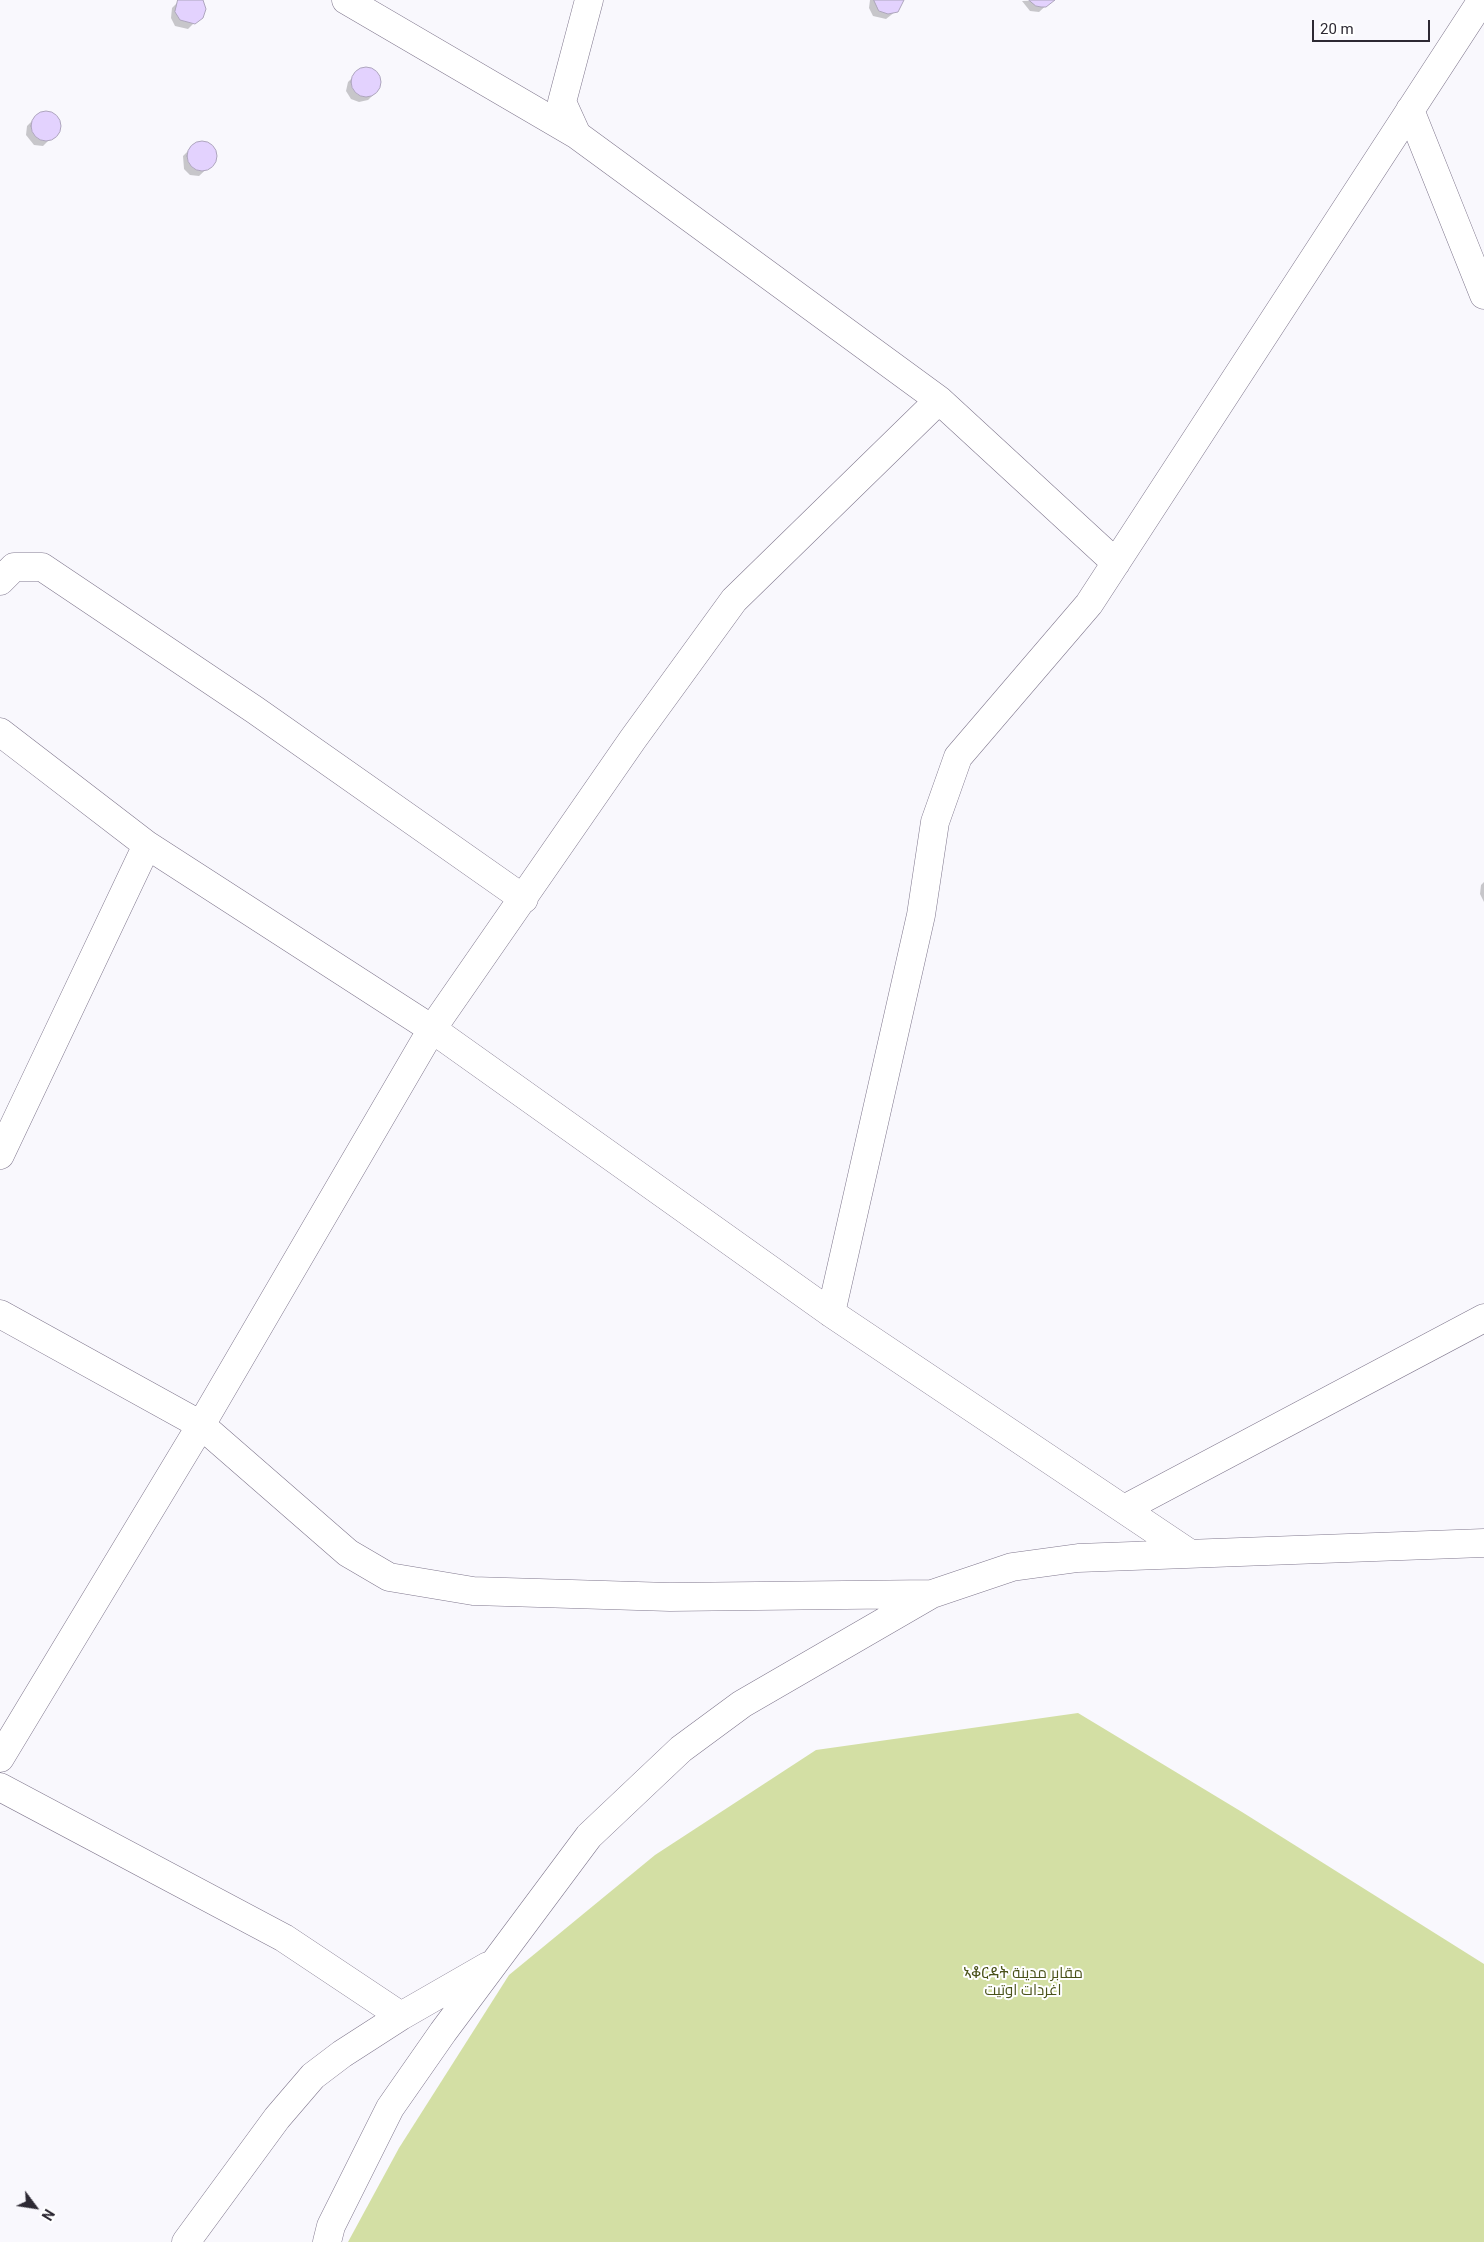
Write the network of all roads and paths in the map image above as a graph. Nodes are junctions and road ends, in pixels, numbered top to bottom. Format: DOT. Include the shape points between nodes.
graph roads {
  1 [pos="346,0"];
  2 [pos="588,0"];
  3 [pos="1482,0"];
  4 [pos="1410,110"];
  5 [pos="577,135"];
  6 [pos="1484,295"];
  7 [pos="939,400"];
  8 [pos="1116,563"];
  9 [pos="0,581"];
  10 [pos="0,732"];
  11 [pos="147,845"];
  12 [pos="524,899"];
  13 [pos="432,1029"];
  14 [pos="0,1155"];
  15 [pos="831,1313"];
  16 [pos="0,1314"];
  17 [pos="1484,1318"];
  18 [pos="201,1425"];
  19 [pos="1124,1509"];
  20 [pos="1484,1543"];
  21 [pos="1189,1553"];
  22 [pos="932,1594"];
  23 [pos="0,1758"];
  24 [pos="0,1787"];
  25 [pos="496,1961"];
  26 [pos="400,2016"];
  27 [pos="186,2242"];
  28 [pos="327,2242"];
  1 -- 5 [label="street"];
  2 -- 5 [label="street" via="562,102"];
  3 -- 4 [label="street"];
  4 -- 6 [label="street"];
  4 -- 8 [label="street"];
  5 -- 7 [label="street"];
  7 -- 8 [label="street"];
  7 -- 12 [label="street" via="734,600 633,739"];
  8 -- 15 [label="street" via="1090,604 958,757 935,822 921,915"];
  9 -- 12 [label="street" via="14,567 42,567 255,710"];
  10 -- 11 [label="street"];
  11 -- 13 [label="street"];
  11 -- 14 [label="street"];
  12 -- 13 [label="street"];
  13 -- 15 [label="street"];
  13 -- 18 [label="street"];
  15 -- 19 [label="street"];
  16 -- 18 [label="street"];
  17 -- 19 [label="street"];
  18 -- 22 [label="street" via="348,1553 389,1577 483,1592 670,1597"];
  18 -- 23 [label="street"];
  19 -- 21 [label="street"];
  20 -- 21 [label="street"];
  21 -- 22 [label="street" via="1078,1558 1012,1567"];
  22 -- 25 [label="street" via="742,1704 681,1749 590,1836"];
  24 -- 26 [label="street" via="284,1938"];
  25 -- 26 [label="street"];
  25 -- 28 [label="street" via="390,2108 331,2226"];
  26 -- 27 [label="street" via="313,2076 276,2118"];
}
